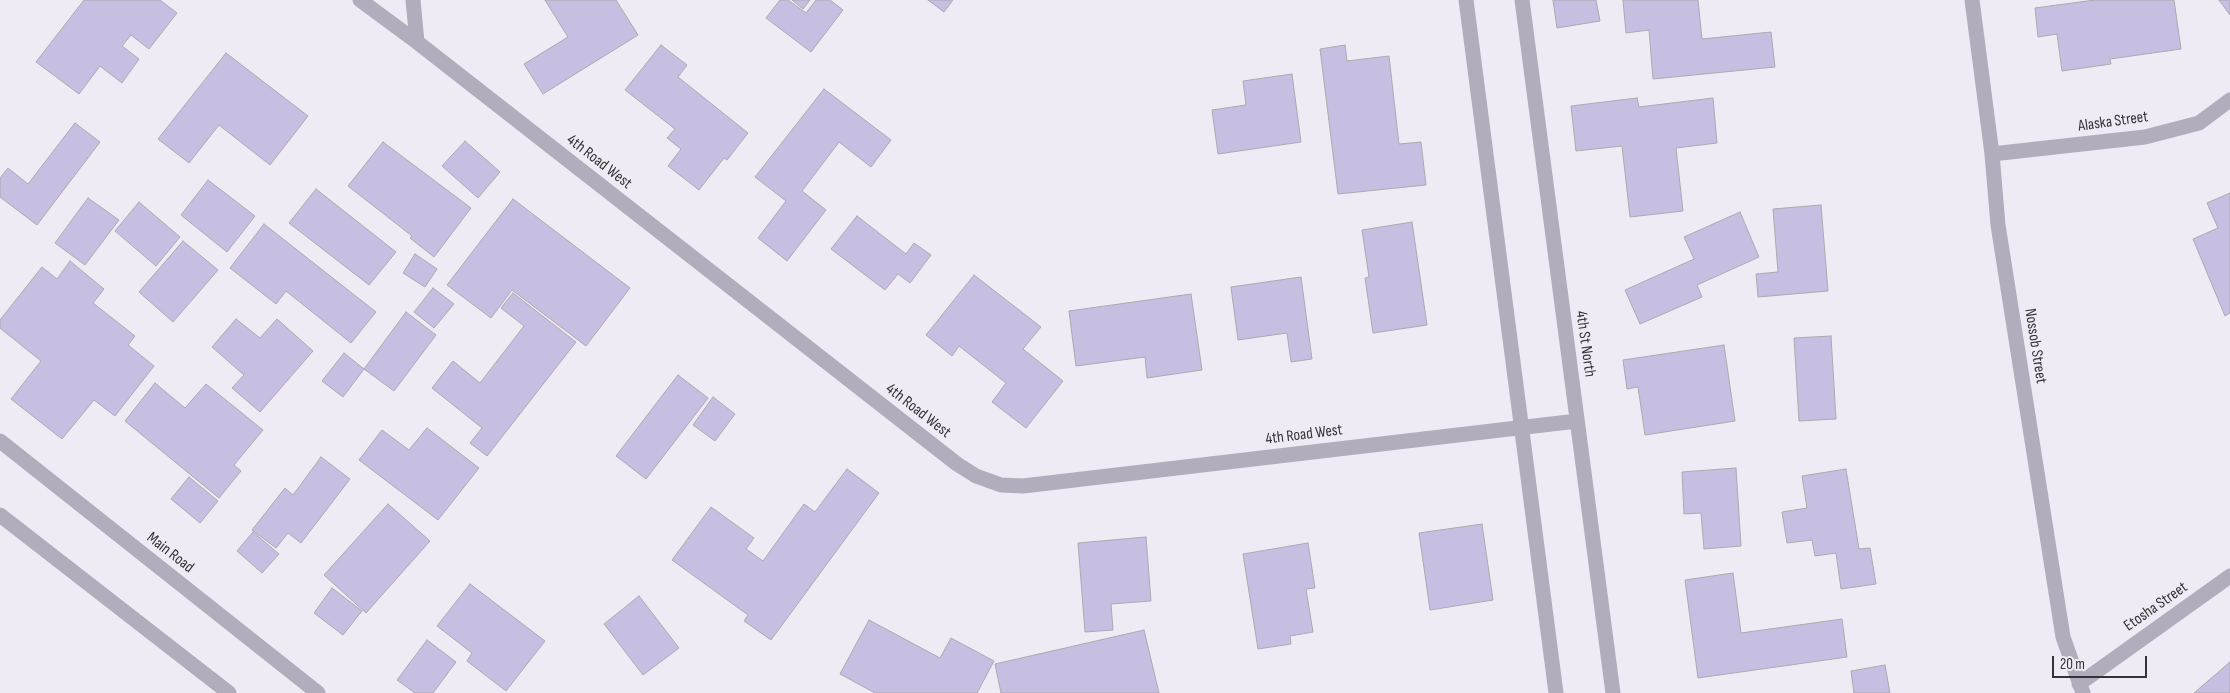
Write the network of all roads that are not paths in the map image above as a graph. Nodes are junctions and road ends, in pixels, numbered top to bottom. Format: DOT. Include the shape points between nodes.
graph roads {
  1 [pos="360,0"];
  2 [pos="413,0"];
  3 [pos="1466,0"];
  4 [pos="1522,0"];
  5 [pos="1972,0"];
  6 [pos="418,42"];
  7 [pos="2230,100"];
  8 [pos="1992,154"];
  9 [pos="1577,421"];
  10 [pos="1522,426"];
  11 [pos="0,441"];
  12 [pos="0,515"];
  13 [pos="2230,576"];
  14 [pos="2081,688"];
  15 [pos="229,693"];
  16 [pos="318,693"];
  17 [pos="1556,693"];
  18 [pos="1613,693"];
  1 -- 6 [label="street, 4th Road West"];
  2 -- 6 [label="street"];
  3 -- 10 [label="street"];
  4 -- 9 [label="street, 4th St North"];
  5 -- 8 [label="street, Nossob Street"];
  6 -- 10 [label="street, 4th Road West" via="957,464 1000,485 1023,486"];
  7 -- 8 [label="street, Alaska Street" via="2199,123 2145,136"];
  8 -- 14 [label="street, Nossob Street" via="1998,225 2061,627"];
  9 -- 10 [label="street, 4th Road West"];
  9 -- 18 [label="street, 4th St North"];
  10 -- 17 [label="street"];
  11 -- 16 [label="street, Main Road"];
  12 -- 15 [label="street"];
  13 -- 14 [label="street, Etosha Street"];
}
